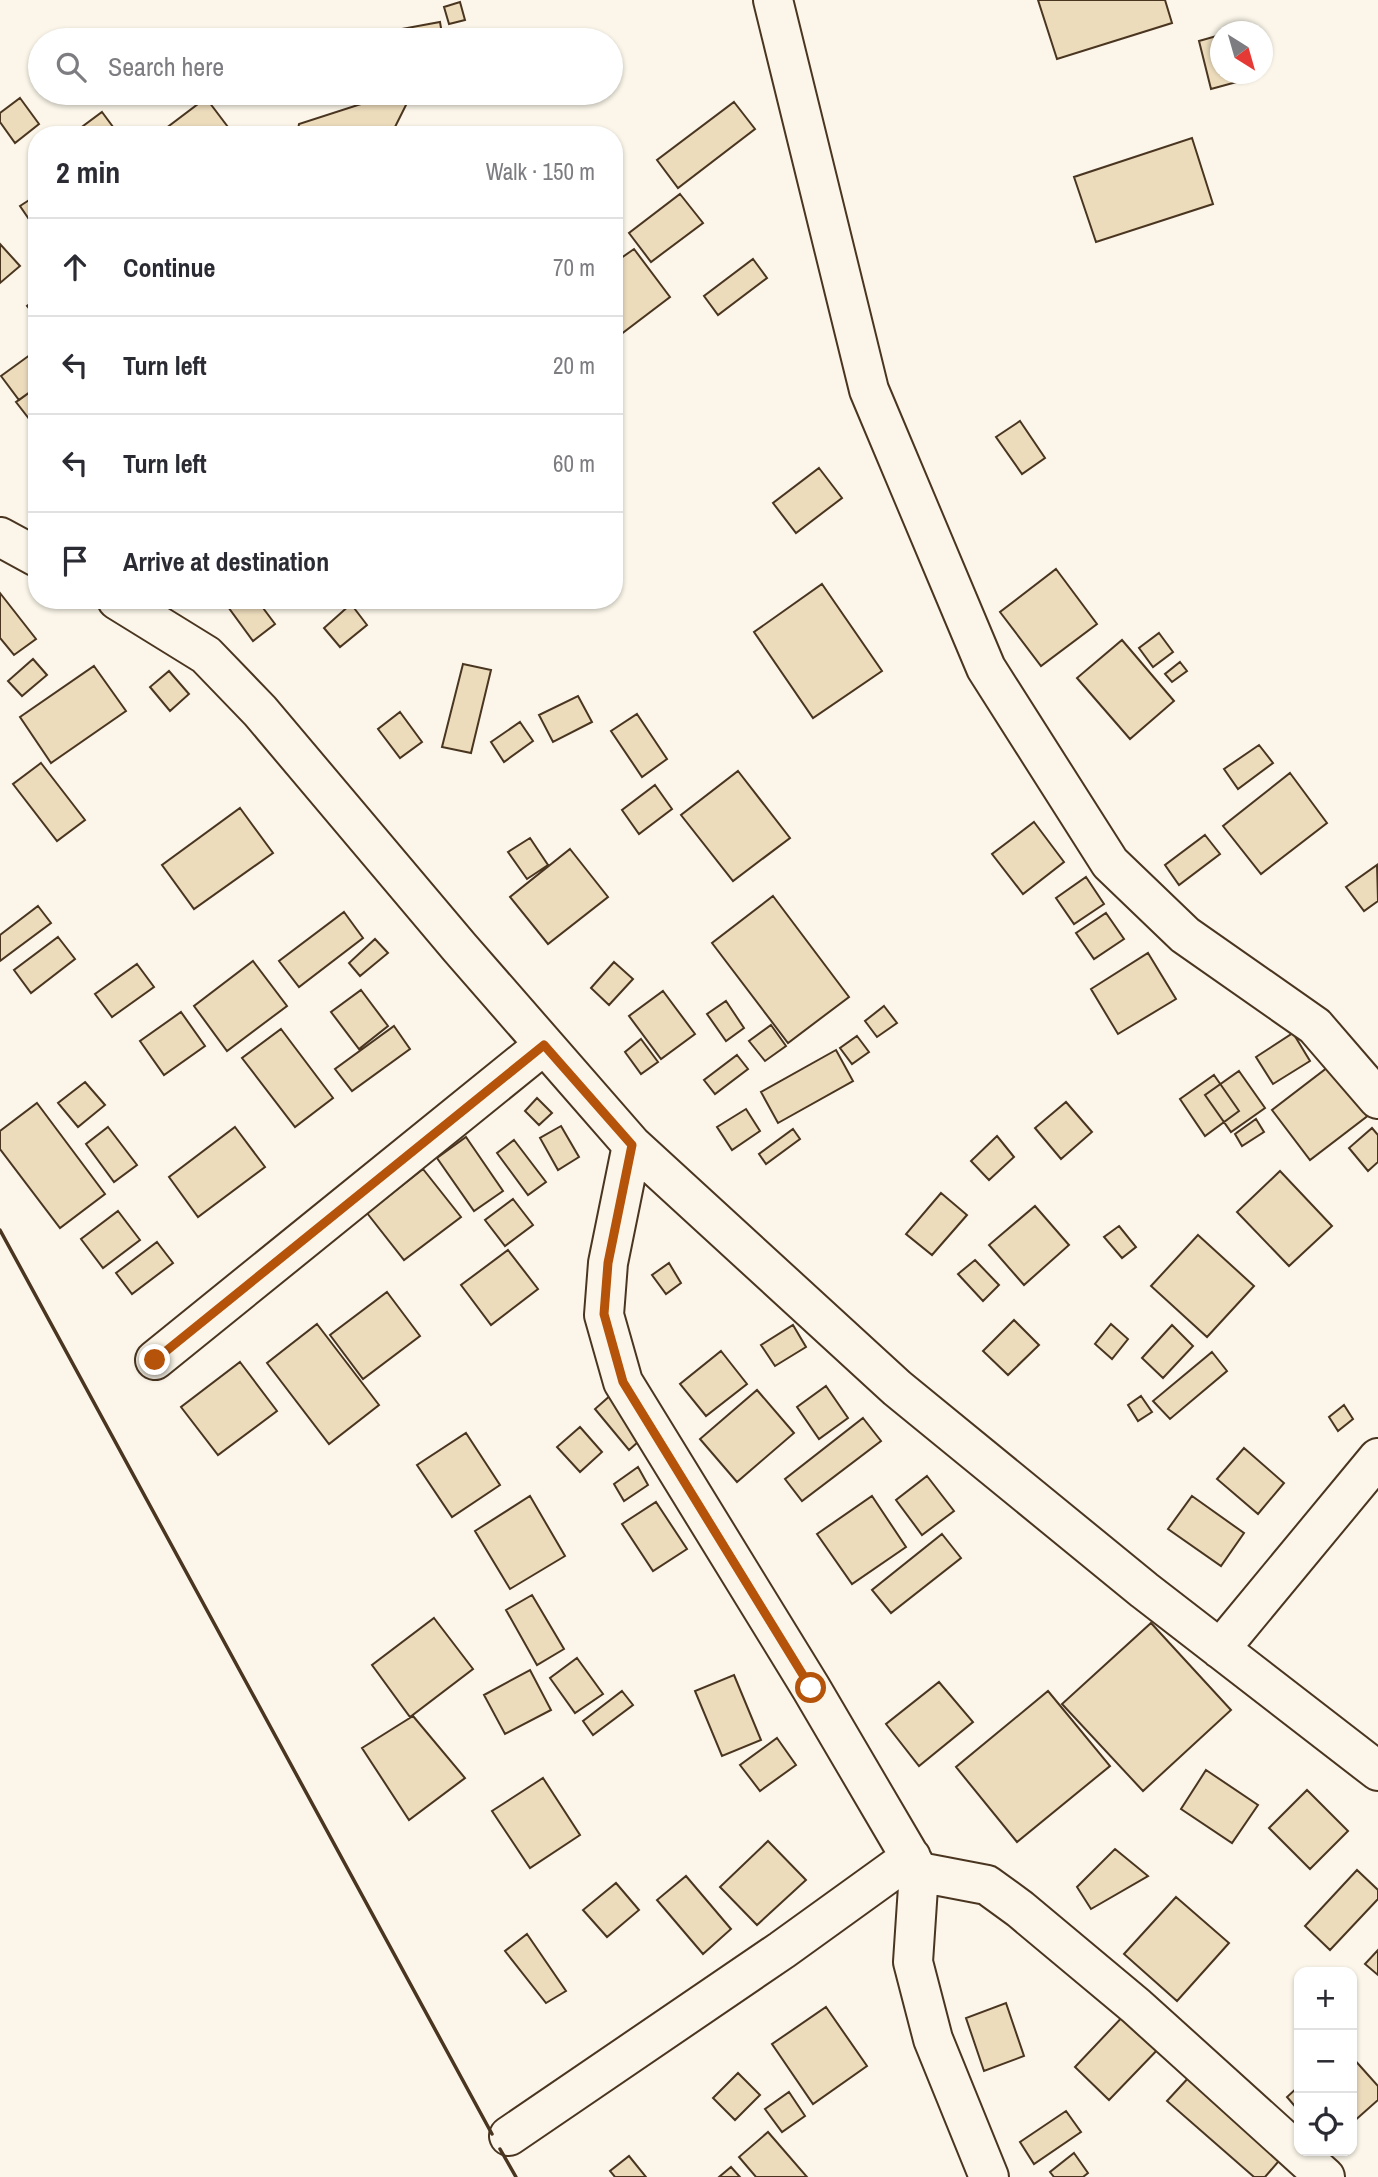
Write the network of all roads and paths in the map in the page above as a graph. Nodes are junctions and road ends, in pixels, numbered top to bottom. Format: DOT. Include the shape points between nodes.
graph roads {
  1 [pos="773,0"];
  2 [pos="0,537"];
  3 [pos="28,552"];
  4 [pos="132,609"];
  5 [pos="544,1045"];
  6 [pos="1378,1099"];
  7 [pos="632,1145"];
  8 [pos="155,1360"];
  9 [pos="1374,1472"];
  10 [pos="1220,1649"];
  11 [pos="1378,1770"];
  12 [pos="915,1865"];
  13 [pos="509,2136"];
  14 [pos="989,2177"];
  15 [pos="1325,2177"];
  1 -- 6 [label="street" via="869,390 986,668 1110,863 1185,935 1315,1026"];
  2 -- 3 [label="street"];
  4 -- 5 [label="street" via="206,655 251,702"];
  5 -- 7 [label="street"];
  5 -- 8 [label="street"];
  7 -- 10 [label="street" via="897,1388"];
  7 -- 12 [label="street" via="608,1263 604,1314 623,1382"];
  9 -- 10 [label="street"];
  10 -- 11 [label="street"];
  12 -- 13 [label="street"];
  12 -- 14 [label="street" via="913,1962 933,2039"];
  12 -- 15 [label="street" via="987,1885 1020,1909 1136,2006"];
}
